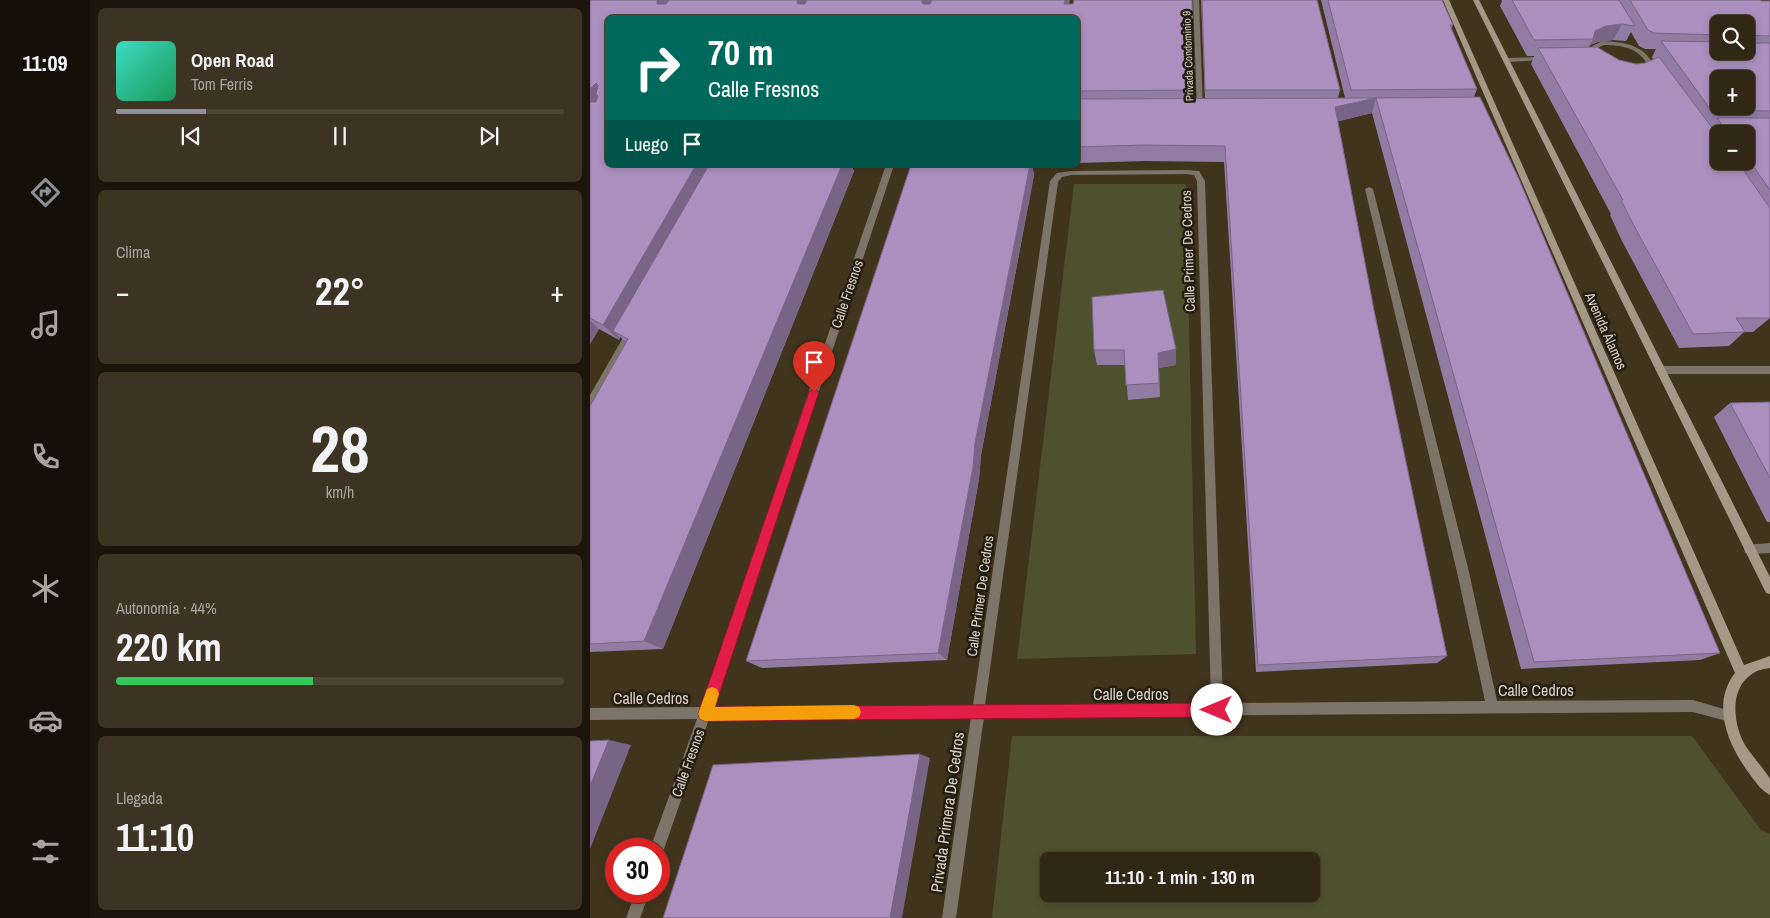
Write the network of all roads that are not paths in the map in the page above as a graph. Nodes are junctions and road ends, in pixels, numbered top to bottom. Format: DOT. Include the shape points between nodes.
graph roads {
  1 [pos="1196,0"];
  2 [pos="1446,0"];
  3 [pos="1476,0"];
  4 [pos="1628,36"];
  5 [pos="1635,48"];
  6 [pos="1553,59"];
  7 [pos="1581,59"];
  8 [pos="1591,59"];
  9 [pos="1506,60"];
  10 [pos="1651,66"];
  11 [pos="1656,73"];
  12 [pos="1210,110"];
  13 [pos="1191,111"];
  14 [pos="1200,111"];
  15 [pos="889,167"];
  16 [pos="1368,189"];
  17 [pos="633,326"];
  18 [pos="1660,370"];
  19 [pos="1770,370"];
  20 [pos="590,404"];
  21 [pos="1750,548"];
  22 [pos="1770,548"];
  23 [pos="1770,589"];
  24 [pos="1770,662"];
  25 [pos="1742,674"];
  26 [pos="1492,706"];
  27 [pos="1217,710"];
  28 [pos="979,711"];
  29 [pos="590,714"];
  30 [pos="705,714"];
  31 [pos="1730,716"];
  32 [pos="1770,788"];
  33 [pos="662,838"];
  34 [pos="638,903"];
  35 [pos="633,918"];
  36 [pos="949,918"];
  1 -- 14 [label="street, Privada Condominio 9"];
  2 -- 25 [label="street, Avenida Álamos" via="1489,109"];
  3 -- 9 [label="street"];
  4 -- 5 [label="street"];
  5 -- 8 [label="street" via="1603,43 1590,49"];
  5 -- 10 [label="street" via="1647,53"];
  6 -- 9 [label="street"];
  7 -- 8 [label="street"];
  8 -- 10 [label="street" via="1599,67 1624,74 1637,74"];
  9 -- 18 [label="street"];
  10 -- 11 [label="street"];
  12 -- 14 [label="street"];
  13 -- 14 [label="street"];
  15 -- 30 [label="street, Calle Fresnos"];
  16 -- 26 [label="street" via="1463,572"];
  17 -- 20 [label="street"];
  18 -- 19 [label="street"];
  18 -- 21 [label="street"];
  21 -- 22 [label="street"];
  21 -- 23 [label="street"];
  24 -- 25 [label="street" via="1756,665"];
  25 -- 31 [label="street" via="1733,687"];
  26 -- 27 [label="street, Calle Cedros"];
  26 -- 31 [label="street, Calle Cedros" via="1694,706"];
  27 -- 28 [label="street, Calle Cedros"];
  27 -- 28 [label="street, Calle Primer De Cedros" via="1201,181 1196,173 1176,172 1071,173 1060,175 1054,181"];
  28 -- 30 [label="street, Calle Cedros"];
  28 -- 36 [label="street, Privada Primera De Cedros"];
  29 -- 30 [label="street, Calle Cedros"];
  30 -- 33 [label="street, Calle Fresnos"];
  31 -- 32 [label="street" via="1739,746 1756,774"];
  34 -- 35 [label="street"];
}
